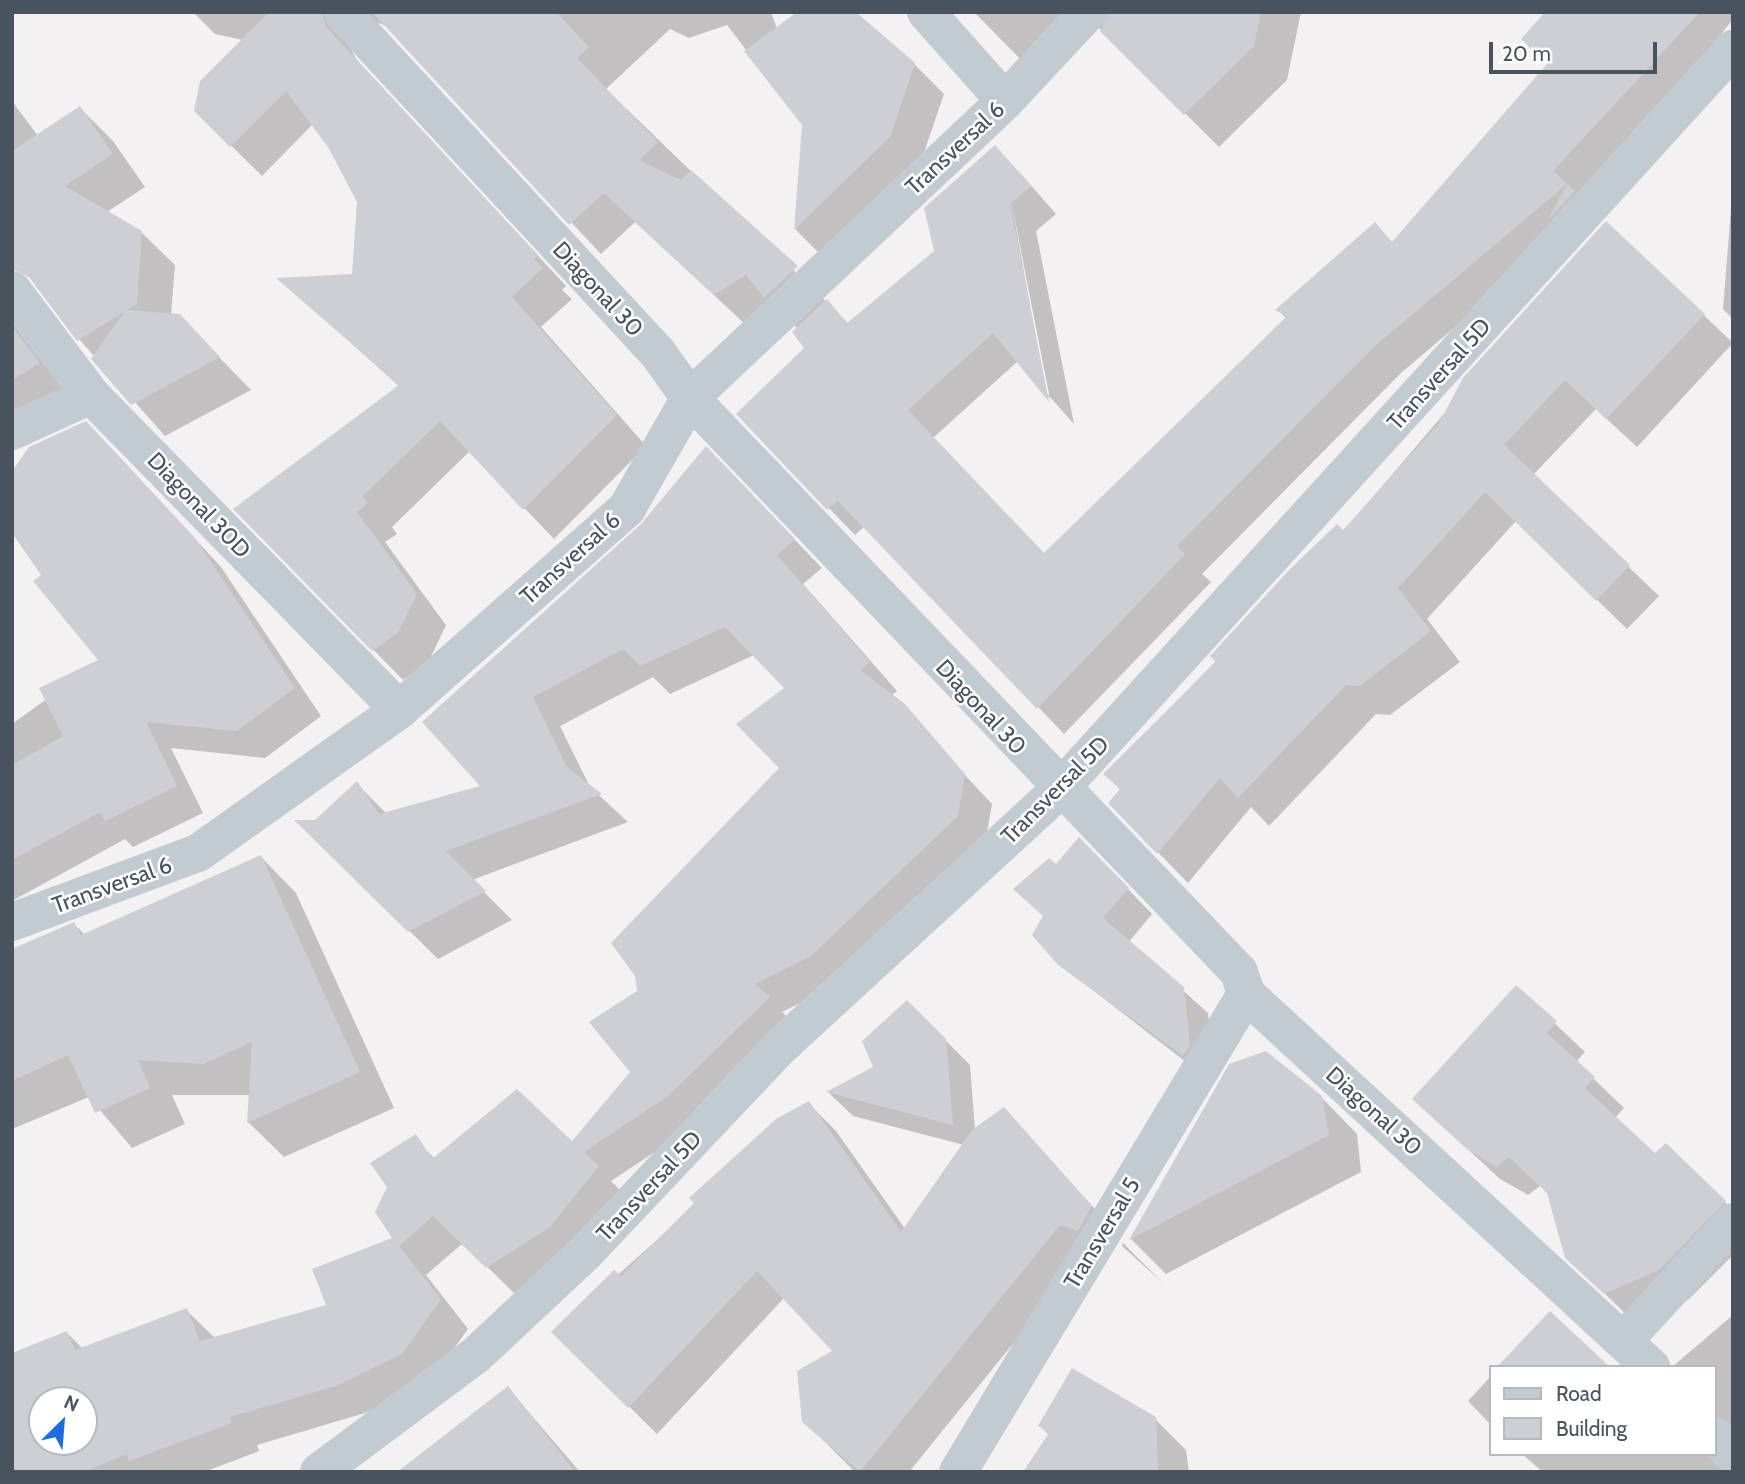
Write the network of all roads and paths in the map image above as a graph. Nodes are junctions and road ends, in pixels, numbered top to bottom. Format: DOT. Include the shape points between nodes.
graph roads {
  1 [pos="342,12"];
  2 [pos="926,12"];
  3 [pos="1088,12"];
  4 [pos="1733,49"];
  5 [pos="1005,101"];
  6 [pos="12,290"];
  7 [pos="91,395"];
  8 [pos="690,398"];
  9 [pos="12,431"];
  10 [pos="399,710"];
  11 [pos="1059,790"];
  12 [pos="12,922"];
  13 [pos="1246,994"];
  14 [pos="1733,1222"];
  15 [pos="1625,1339"];
  16 [pos="1649,1365"];
  17 [pos="1717,1438"];
  18 [pos="1733,1455"];
  19 [pos="319,1472"];
  20 [pos="958,1472"];
  1 -- 8 [label="street, Diagonal 30" via="657,352"];
  2 -- 5 [label="street"];
  3 -- 5 [label="street, Transversal 6"];
  4 -- 11 [label="street, Transversal 5D"];
  5 -- 8 [label="street, Transversal 6"];
  6 -- 7 [label="street, Diagonal 30D"];
  7 -- 9 [label="street"];
  7 -- 10 [label="street, Diagonal 30D"];
  8 -- 10 [label="street, Transversal 6" via="627,508"];
  8 -- 11 [label="street, Diagonal 30"];
  10 -- 12 [label="street, Transversal 6" via="198,853"];
  11 -- 13 [label="street, Diagonal 30" via="1239,972"];
  11 -- 19 [label="street, Transversal 5D" via="781,1046 584,1254 476,1354"];
  13 -- 15 [label="street, Diagonal 30"];
  13 -- 20 [label="street, Transversal 5"];
  14 -- 15 [label="street"];
  15 -- 16 [label="street, Diagonal 30"];
  17 -- 18 [label="street"];
}
